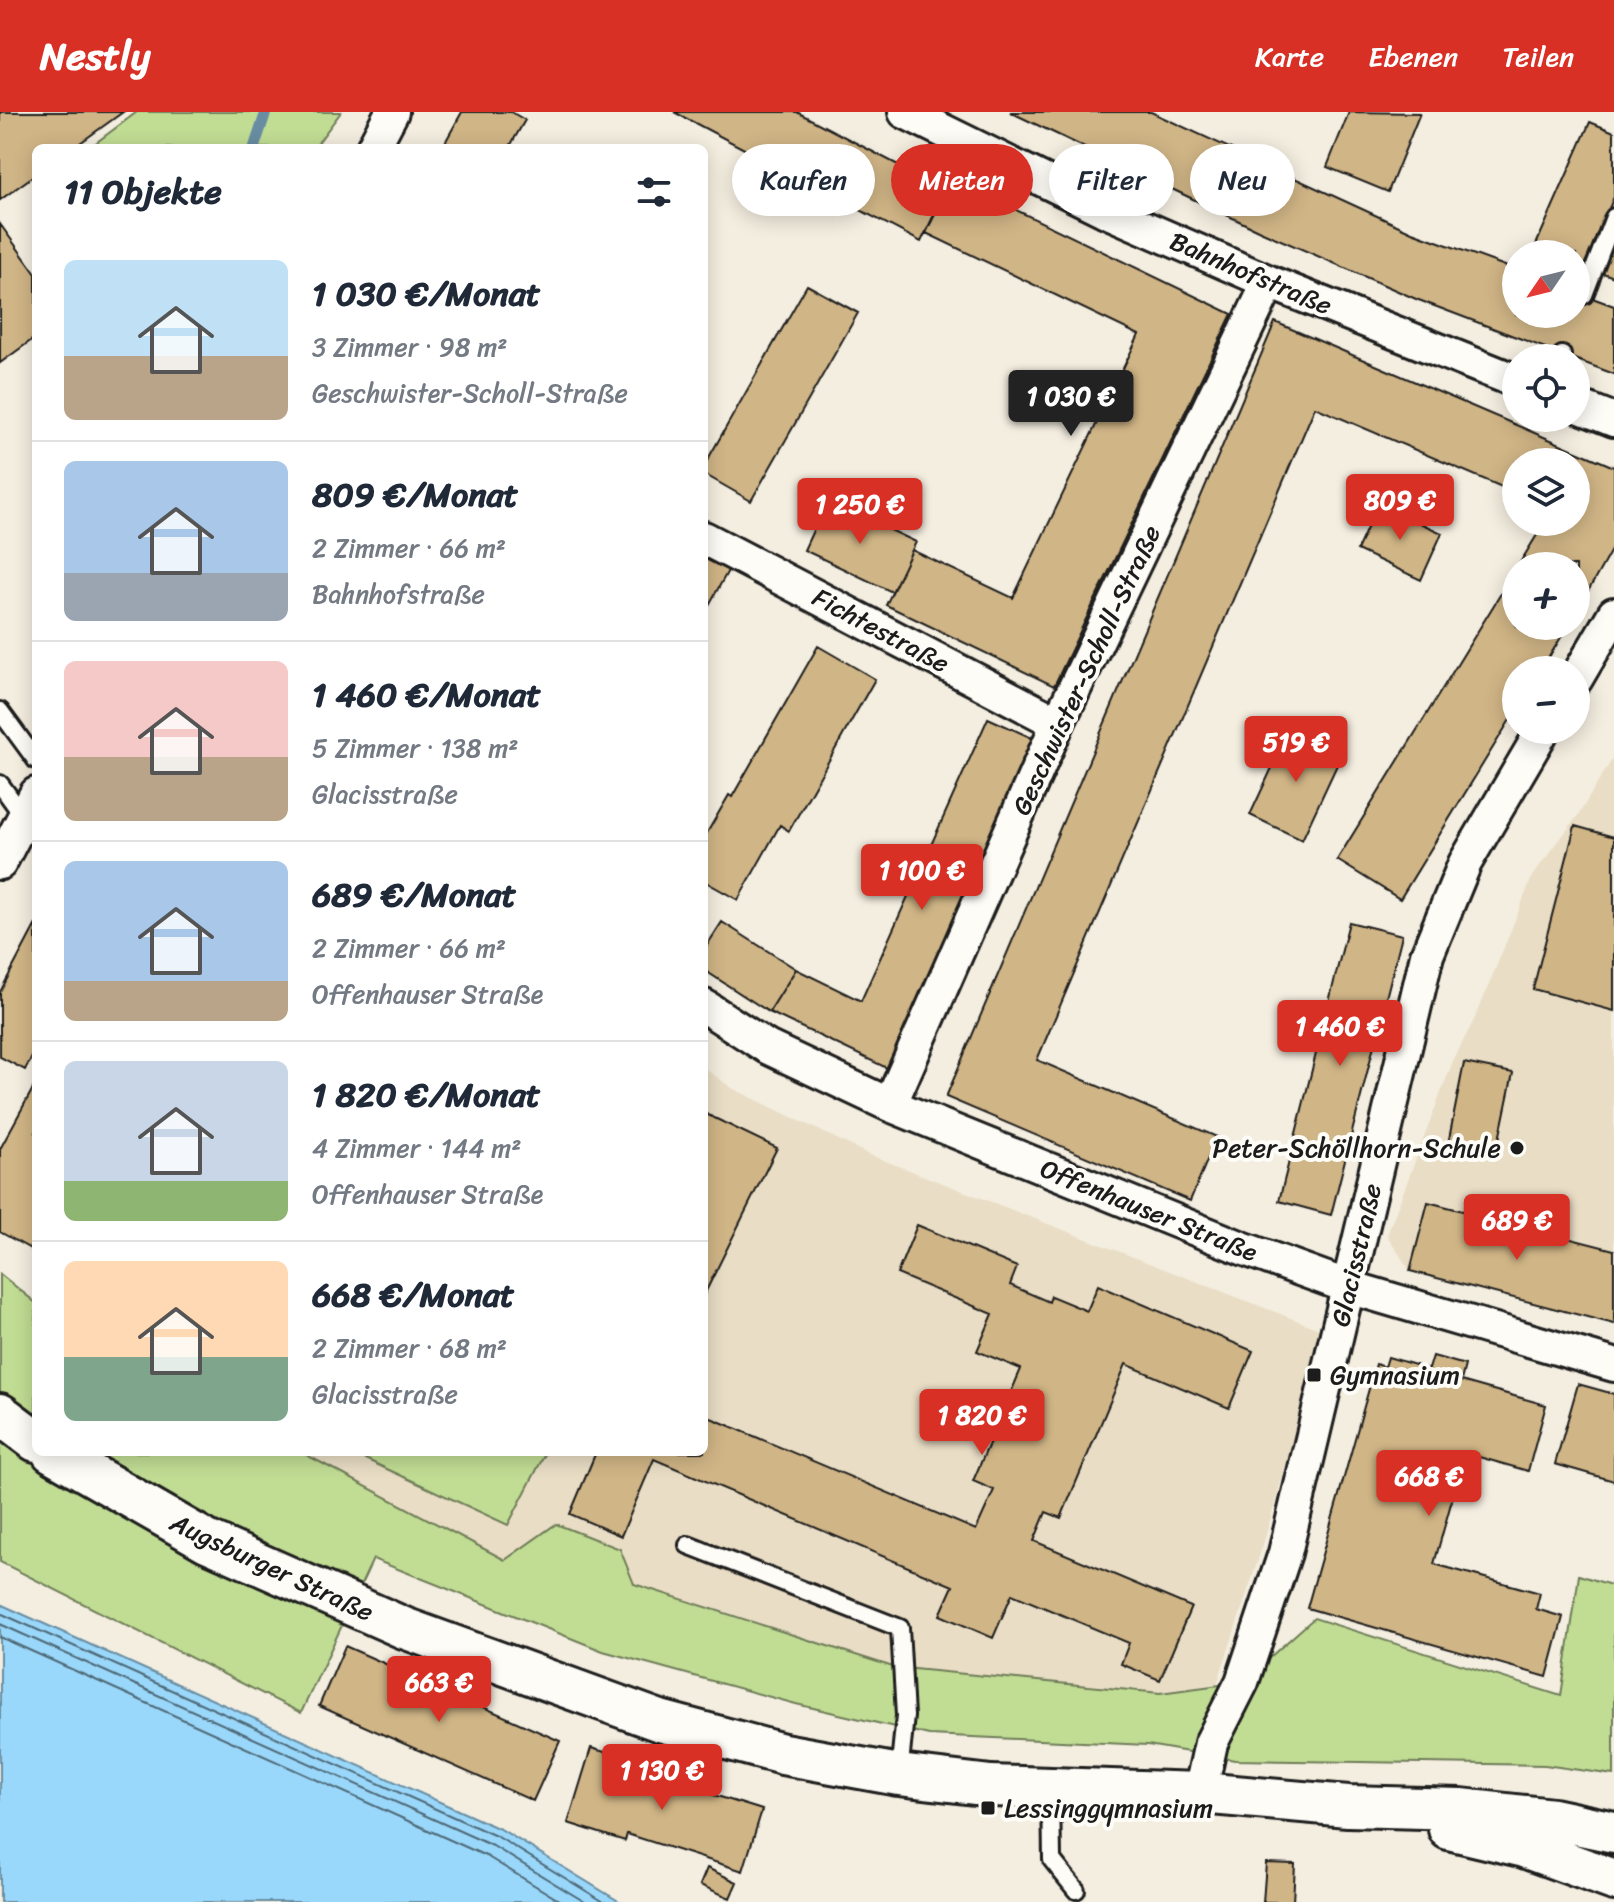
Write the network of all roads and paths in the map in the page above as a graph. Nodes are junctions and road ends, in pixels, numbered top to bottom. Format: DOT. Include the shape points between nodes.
graph roads {
  1 [pos="392,112"];
  2 [pos="905,112"];
  3 [pos="375,144"];
  4 [pos="1614,217"];
  5 [pos="1590,279"];
  6 [pos="1269,282"];
  7 [pos="1502,375"];
  8 [pos="1590,411"];
  9 [pos="1614,420"];
  10 [pos="708,540"];
  11 [pos="1614,614"];
  12 [pos="1589,656"];
  13 [pos="0,711"];
  14 [pos="1058,723"];
  15 [pos="1535,744"];
  16 [pos="32,755"];
  17 [pos="0,784"];
  18 [pos="30,806"];
  19 [pos="0,863"];
  20 [pos="708,1009"];
  21 [pos="890,1105"];
  22 [pos="1349,1287"];
  23 [pos="1614,1365"];
  24 [pos="0,1414"];
  25 [pos="32,1438"];
  26 [pos="59,1456"];
  27 [pos="688,1545"];
  28 [pos="899,1775"];
  29 [pos="1051,1786"];
  30 [pos="1200,1793"];
  31 [pos="1348,1806"];
  32 [pos="1614,1832"];
  33 [pos="1614,1880"];
  34 [pos="1076,1890"];
  1 -- 3 [label="street"];
  2 -- 6 [label="street, Bahnhofstraße" via="1104,210"];
  4 -- 5 [label="lane"];
  6 -- 7 [label="street, Bahnhofstraße"];
  6 -- 14 [label="street, Geschwister-Scholl-Straße"];
  8 -- 9 [label="street"];
  10 -- 14 [label="street, Fichtestraße"];
  11 -- 12 [label="street"];
  13 -- 16 [label="lane"];
  14 -- 21 [label="street, Geschwister-Scholl-Straße"];
  15 -- 22 [label="street, Glacisstraße" via="1465,863 1427,955"];
  17 -- 18 [label="lane"];
  18 -- 19 [label="street"];
  20 -- 21 [label="street, Offenhauser Straße" via="767,1047"];
  21 -- 22 [label="street, Offenhauser Straße"];
  22 -- 23 [label="street, Offenhauser Straße"];
  22 -- 30 [label="street, Glacisstraße" via="1285,1553 1242,1682 1211,1743"];
  24 -- 25 [label="street"];
  26 -- 28 [label="street, Augsburger Straße" via="207,1541 404,1628 660,1721 783,1754"];
  27 -- 28 [label="lane" via="900,1628 905,1716"];
  28 -- 29 [label="street, Augsburger Straße" via="991,1786"];
  29 -- 30 [label="street, Augsburger Straße"];
  29 -- 34 [label="lane" via="1052,1860"];
  30 -- 31 [label="street, Augsburger Straße"];
  31 -- 32 [label="street, Augsburger Straße" via="1461,1809"];
  31 -- 33 [label="street, Augsburger Straße" via="1521,1846"];
}
